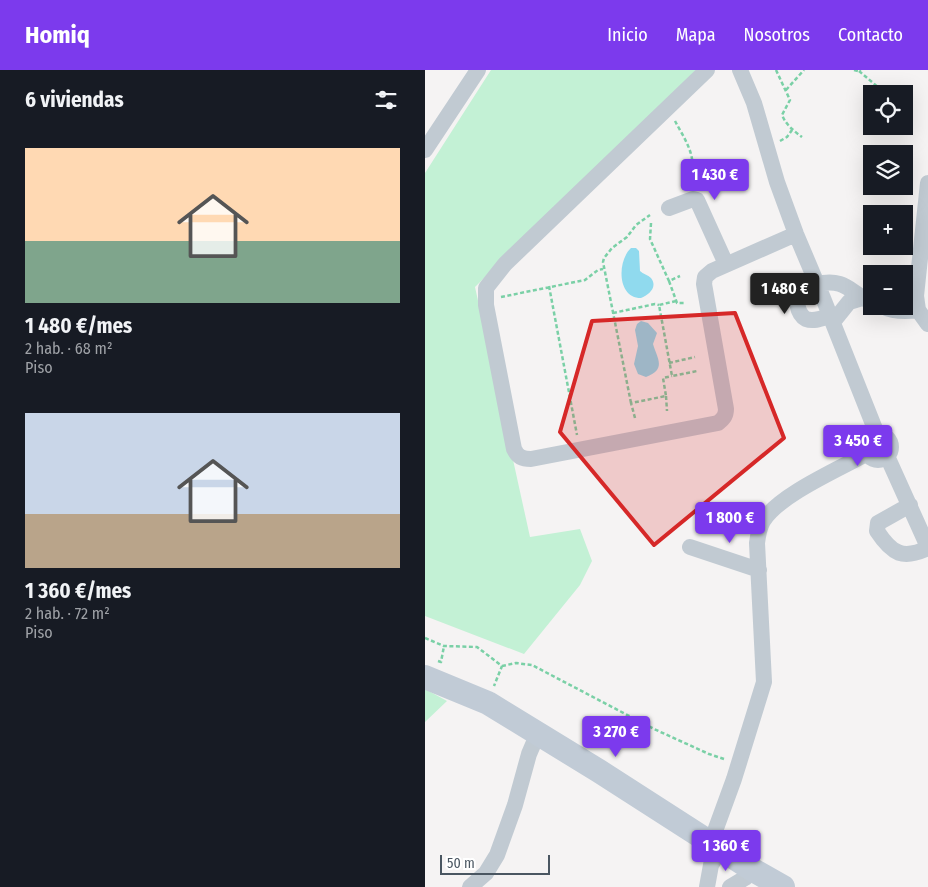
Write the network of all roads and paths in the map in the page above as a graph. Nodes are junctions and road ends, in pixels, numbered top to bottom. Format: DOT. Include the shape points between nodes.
graph roads {
  1 [pos="477,70"];
  2 [pos="707,70"];
  3 [pos="740,70"];
  4 [pos="776,70"];
  5 [pos="804,70"];
  6 [pos="854,70"];
  7 [pos="860,71"];
  8 [pos="876,85"];
  9 [pos="787,90"];
  10 [pos="672,115"];
  11 [pos="792,130"];
  12 [pos="802,137"];
  13 [pos="779,141"];
  14 [pos="425,150"];
  15 [pos="691,173"];
  16 [pos="928,183"];
  17 [pos="669,208"];
  18 [pos="650,215"];
  19 [pos="651,223"];
  20 [pos="796,234"];
  21 [pos="726,264"];
  22 [pos="604,269"];
  23 [pos="680,276"];
  24 [pos="669,281"];
  25 [pos="816,283"];
  26 [pos="549,286"];
  27 [pos="863,297"];
  28 [pos="497,298"];
  29 [pos="863,300"];
  30 [pos="676,301"];
  31 [pos="685,303"];
  32 [pos="659,305"];
  33 [pos="918,310"];
  34 [pos="913,311"];
  35 [pos="613,313"];
  36 [pos="832,319"];
  37 [pos="928,324"];
  38 [pos="695,357"];
  39 [pos="669,363"];
  40 [pos="697,371"];
  41 [pos="672,376"];
  42 [pos="666,396"];
  43 [pos="631,403"];
  44 [pos="667,411"];
  45 [pos="635,418"];
  46 [pos="877,434"];
  47 [pos="579,442"];
  48 [pos="866,454"];
  49 [pos="887,456"];
  50 [pos="910,505"];
  51 [pos="690,547"];
  52 [pos="928,548"];
  53 [pos="759,570"];
  54 [pos="425,638"];
  55 [pos="444,646"];
  56 [pos="502,666"];
  57 [pos="429,668"];
  58 [pos="488,703"];
  59 [pos="538,733"];
  60 [pos="728,760"];
  61 [pos="716,846"];
  62 [pos="753,870"];
  63 [pos="470,887"];
  64 [pos="707,887"];
  65 [pos="730,887"];
  66 [pos="783,887"];
  1 -- 14 [label="street"];
  2 -- 21 [label="street" via="505,264 486,288 486,305 518,456 531,459 718,423 726,409 704,281 708,274"];
  3 -- 20 [label="street" via="754,103"];
  4 -- 9 [label="path"];
  5 -- 9 [label="path"];
  6 -- 7 [label="path"];
  7 -- 8 [label="path"];
  9 -- 11 [label="path" via="790,102 782,115"];
  10 -- 15 [label="path" via="689,150 693,166"];
  11 -- 12 [label="path"];
  11 -- 13 [label="path" via="787,138"];
  16 -- 33 [label="street" via="916,296"];
  17 -- 21 [label="street" via="697,200"];
  18 -- 22 [label="path" via="612,248 604,258"];
  19 -- 24 [label="path" via="650,240"];
  20 -- 21 [label="street"];
  20 -- 25 [label="street"];
  22 -- 26 [label="path" via="585,280"];
  22 -- 35 [label="path"];
  23 -- 24 [label="path"];
  24 -- 30 [label="path"];
  25 -- 27 [label="street" via="842,284"];
  25 -- 36 [label="street"];
  25 -- 36 [label="street" via="801,289 798,295 801,314 806,319"];
  26 -- 28 [label="path"];
  26 -- 47 [label="path"];
  29 -- 36 [label="street" via="849,302"];
  30 -- 31 [label="path"];
  30 -- 32 [label="path"];
  32 -- 35 [label="path"];
  32 -- 39 [label="path"];
  33 -- 34 [label="street"];
  33 -- 37 [label="street"];
  35 -- 43 [label="path"];
  36 -- 46 [label="street"];
  38 -- 39 [label="path"];
  39 -- 41 [label="path"];
  40 -- 41 [label="path"];
  41 -- 42 [label="path" via="663,378"];
  42 -- 43 [label="path"];
  42 -- 44 [label="path"];
  43 -- 45 [label="path"];
  46 -- 48 [label="street" via="866,441"];
  46 -- 49 [label="street" via="890,442"];
  48 -- 49 [label="street" via="876,460"];
  48 -- 53 [label="street" via="774,508 758,534"];
  49 -- 50 [label="street"];
  50 -- 52 [label="street"];
  50 -- 52 [label="street" via="883,519 878,523 877,531 898,553 911,555"];
  51 -- 53 [label="street"];
  53 -- 61 [label="street" via="764,682"];
  54 -- 55 [label="path"];
  55 -- 56 [label="path" via="477,647"];
  55 -- 57 [label="path" via="441,662"];
  56 -- 58 [label="path"];
  56 -- 60 [label="path" via="516,663 532,665 654,729"];
  57 -- 58 [label="main road"];
  58 -- 59 [label="main road"];
  59 -- 61 [label="main road"];
  59 -- 63 [label="street" via="497,855 486,873"];
  61 -- 62 [label="main road"];
  61 -- 64 [label="street"];
  62 -- 65 [label="street"];
  62 -- 66 [label="main road"];
}
